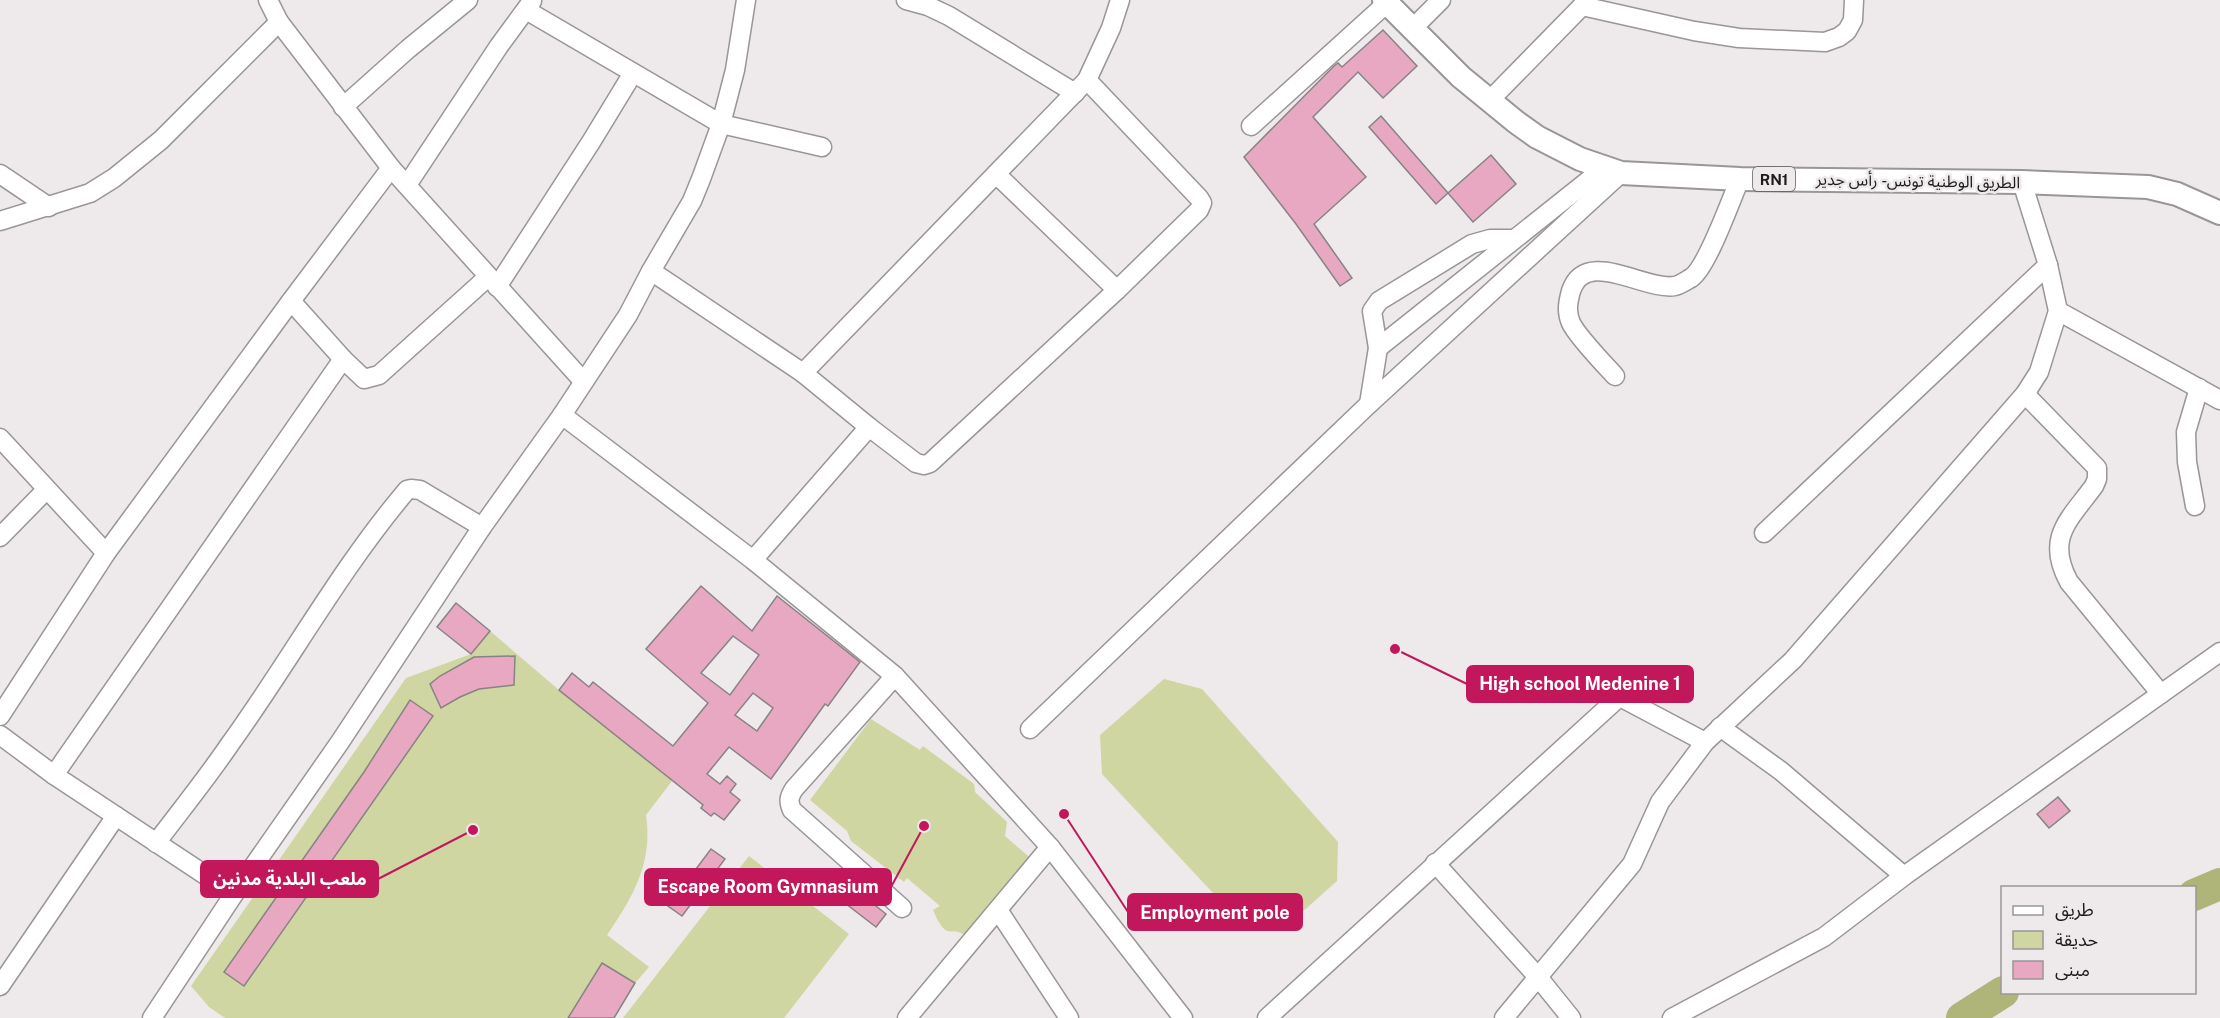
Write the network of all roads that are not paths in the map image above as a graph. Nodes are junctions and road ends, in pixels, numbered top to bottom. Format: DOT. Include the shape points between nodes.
graph roads {
  1 [pos="268,0"];
  2 [pos="468,0"];
  3 [pos="746,0"];
  4 [pos="906,0"];
  5 [pos="1120,0"];
  6 [pos="1441,0"];
  7 [pos="1854,0"];
  8 [pos="1385,2"];
  9 [pos="1585,3"];
  10 [pos="530,5"];
  11 [pos="279,22"];
  12 [pos="1412,29"];
  13 [pos="633,73"];
  14 [pos="1081,86"];
  15 [pos="1489,101"];
  16 [pos="343,107"];
  17 [pos="721,124"];
  18 [pos="1251,126"];
  19 [pos="822,147"];
  20 [pos="391,168"];
  21 [pos="1613,170"];
  22 [pos="0,174"];
  23 [pos="996,174"];
  24 [pos="1740,179"];
  25 [pos="2022,182"];
  26 [pos="407,184"];
  27 [pos="49,207"];
  28 [pos="2220,213"];
  29 [pos="0,221"];
  30 [pos="1514,239"];
  31 [pos="2048,265"];
  32 [pos="651,271"];
  33 [pos="493,282"];
  34 [pos="1117,290"];
  35 [pos="291,301"];
  36 [pos="2058,310"];
  37 [pos="1378,348"];
  38 [pos="343,359"];
  39 [pos="803,374"];
  40 [pos="1403,374"];
  41 [pos="1615,376"];
  42 [pos="583,381"];
  43 [pos="2199,388"];
  44 [pos="2025,394"];
  45 [pos="2220,400"];
  46 [pos="1369,404"];
  47 [pos="562,415"];
  48 [pos="869,427"];
  49 [pos="0,438"];
  50 [pos="46,490"];
  51 [pos="2195,506"];
  52 [pos="482,527"];
  53 [pos="1764,533"];
  54 [pos="0,537"];
  55 [pos="106,553"];
  56 [pos="753,560"];
  57 [pos="2220,652"];
  58 [pos="896,676"];
  59 [pos="2161,694"];
  60 [pos="0,716"];
  61 [pos="1720,727"];
  62 [pos="1030,729"];
  63 [pos="0,735"];
  64 [pos="1705,742"];
  65 [pos="54,774"];
  66 [pos="117,816"];
  67 [pos="156,843"];
  68 [pos="1050,847"];
  69 [pos="1435,863"];
  70 [pos="1904,876"];
  71 [pos="234,894"];
  72 [pos="902,908"];
  73 [pos="998,910"];
  74 [pos="1538,976"];
  75 [pos="0,986"];
  76 [pos="915,1015"];
  77 [pos="152,1018"];
  78 [pos="1069,1018"];
  79 [pos="1183,1018"];
  80 [pos="1267,1018"];
  81 [pos="1504,1018"];
  82 [pos="1570,1018"];
  83 [pos="1672,1018"];
  1 -- 11 [label="street"];
  2 -- 16 [label="street"];
  3 -- 17 [label="street" via="735,70"];
  4 -- 14 [label="street" via="949,16"];
  5 -- 14 [label="street" via="1111,28"];
  6 -- 12 [label="street"];
  7 -- 9 [label="street" via="1853,20 1847,31 1825,42 1739,38 1694,31"];
  8 -- 12 [label="main road, الطريق الوطنية تونس - رأس جدير / RN1"];
  8 -- 18 [label="street"];
  9 -- 15 [label="street"];
  10 -- 13 [label="street"];
  10 -- 26 [label="street"];
  11 -- 16 [label="street"];
  11 -- 27 [label="street" via="161,140 114,178 90,192"];
  12 -- 15 [label="main road, الطريق الوطنية تونس - رأس جدير / RN1"];
  13 -- 17 [label="street"];
  13 -- 33 [label="street" via="591,142"];
  14 -- 23 [label="street"];
  14 -- 34 [label="street" via="1202,203 1195,215"];
  15 -- 21 [label="main road, الطريق الوطنية تونس - رأس جدير / RN1" via="1537,137 1580,159"];
  16 -- 20 [label="street"];
  17 -- 19 [label="street"];
  17 -- 32 [label="street" via="692,201"];
  20 -- 26 [label="street"];
  20 -- 35 [label="street"];
  21 -- 24 [label="main road, الطريق الوطنية تونس - رأس جدير / RN1"];
  21 -- 30 [label="street"];
  21 -- 40 [label="street"];
  22 -- 27 [label="street"];
  23 -- 34 [label="street"];
  23 -- 39 [label="street"];
  24 -- 25 [label="main road, الطريق الوطنية تونس - رأس جدير / RN1"];
  24 -- 41 [label="street" via="1694,276 1675,286 1601,271 1585,273 1574,284 1567,304 1571,323"];
  25 -- 28 [label="main road, الطريق الوطنية تونس - رأس جدير / RN1" via="2148,187"];
  25 -- 31 [label="street"];
  26 -- 33 [label="street"];
  27 -- 29 [label="street"];
  30 -- 37 [label="street"];
  30 -- 37 [label="street" via="1472,244 1379,301 1372,311"];
  31 -- 36 [label="street"];
  31 -- 53 [label="street"];
  32 -- 39 [label="street"];
  32 -- 42 [label="street" via="628,315"];
  33 -- 38 [label="street" via="379,375 364,379"];
  33 -- 42 [label="street"];
  34 -- 48 [label="street" via="930,463 916,463"];
  35 -- 38 [label="street"];
  35 -- 55 [label="street"];
  36 -- 43 [label="street"];
  36 -- 44 [label="street" via="2039,372"];
  37 -- 40 [label="street"];
  37 -- 46 [label="street"];
  38 -- 65 [label="street"];
  39 -- 48 [label="street"];
  40 -- 46 [label="street"];
  42 -- 47 [label="street"];
  43 -- 45 [label="street"];
  43 -- 51 [label="street" via="2186,432"];
  44 -- 59 [label="street" via="2097,468 2094,486 2058,540 2061,567"];
  44 -- 61 [label="street" via="1793,660"];
  46 -- 62 [label="street"];
  47 -- 52 [label="street"];
  47 -- 56 [label="street"];
  48 -- 56 [label="street"];
  49 -- 50 [label="street"];
  50 -- 54 [label="street"];
  50 -- 55 [label="street"];
  52 -- 67 [label="street" via="420,490 407,490 306,630 231,744"];
  52 -- 71 [label="street"];
  55 -- 60 [label="street"];
  56 -- 58 [label="street"];
  57 -- 59 [label="street"];
  58 -- 68 [label="street"];
  58 -- 72 [label="street" via="794,789 789,803 792,810"];
  59 -- 70 [label="street"];
  61 -- 64 [label="street"];
  61 -- 70 [label="street" via="1781,771"];
  63 -- 65 [label="street"];
  64 -- 69 [label="street" via="1623,698 1617,699"];
  64 -- 74 [label="street" via="1660,802 1632,864"];
  65 -- 66 [label="street"];
  66 -- 67 [label="street"];
  66 -- 75 [label="street"];
  67 -- 71 [label="street"];
  68 -- 73 [label="street"];
  68 -- 79 [label="street"];
  69 -- 74 [label="street"];
  69 -- 80 [label="street"];
  70 -- 83 [label="street" via="1824,937"];
  71 -- 77 [label="street"];
  73 -- 76 [label="street"];
  73 -- 78 [label="street"];
  74 -- 81 [label="street"];
  74 -- 82 [label="street"];
}
